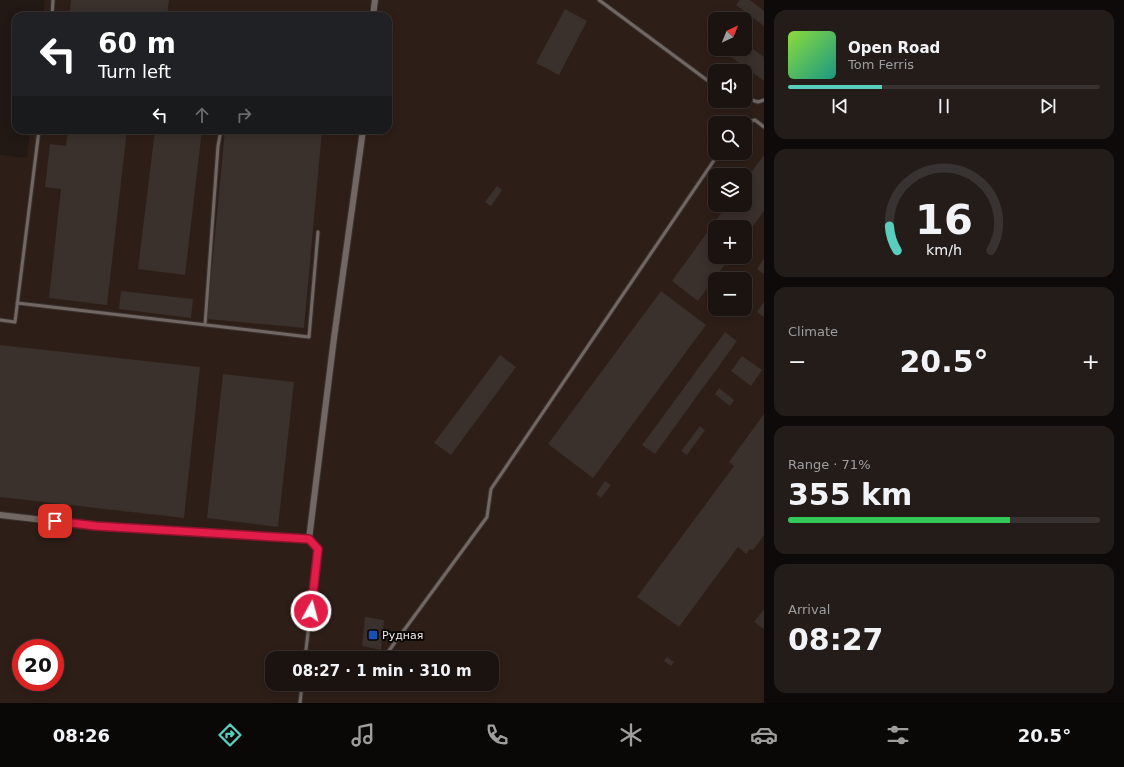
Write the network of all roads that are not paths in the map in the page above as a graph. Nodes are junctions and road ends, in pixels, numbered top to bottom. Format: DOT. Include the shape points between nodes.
graph roads {
  1 [pos="53,0"];
  2 [pos="375,0"];
  3 [pos="599,0"];
  4 [pos="52,12"];
  5 [pos="374,12"];
  6 [pos="708,81"];
  7 [pos="752,100"];
  8 [pos="764,100"];
  9 [pos="752,121"];
  10 [pos="764,127"];
  11 [pos="38,134"];
  12 [pos="220,134"];
  13 [pos="362,134"];
  14 [pos="714,160"];
  15 [pos="318,232"];
  16 [pos="17,303"];
  17 [pos="0,320"];
  18 [pos="205,325"];
  19 [pos="0,515"];
  20 [pos="309,539"];
  21 [pos="306,651"];
  22 [pos="389,651"];
  23 [pos="301,691"];
  24 [pos="300,703"];
  1 -- 4 [label="lane"];
  2 -- 5 [label="street"];
  3 -- 6 [label="lane"];
  7 -- 8 [label="lane"];
  9 -- 10 [label="lane" via="756,120"];
  11 -- 16 [label="lane"];
  12 -- 18 [label="lane"];
  13 -- 20 [label="street"];
  14 -- 22 [label="lane" via="492,489 486,517"];
  15 -- 18 [label="lane" via="309,337"];
  16 -- 17 [label="lane" via="15,322"];
  16 -- 18 [label="lane"];
  19 -- 20 [label="street" via="96,526"];
  20 -- 21 [label="lane" via="318,549"];
  23 -- 24 [label="lane"];
}
